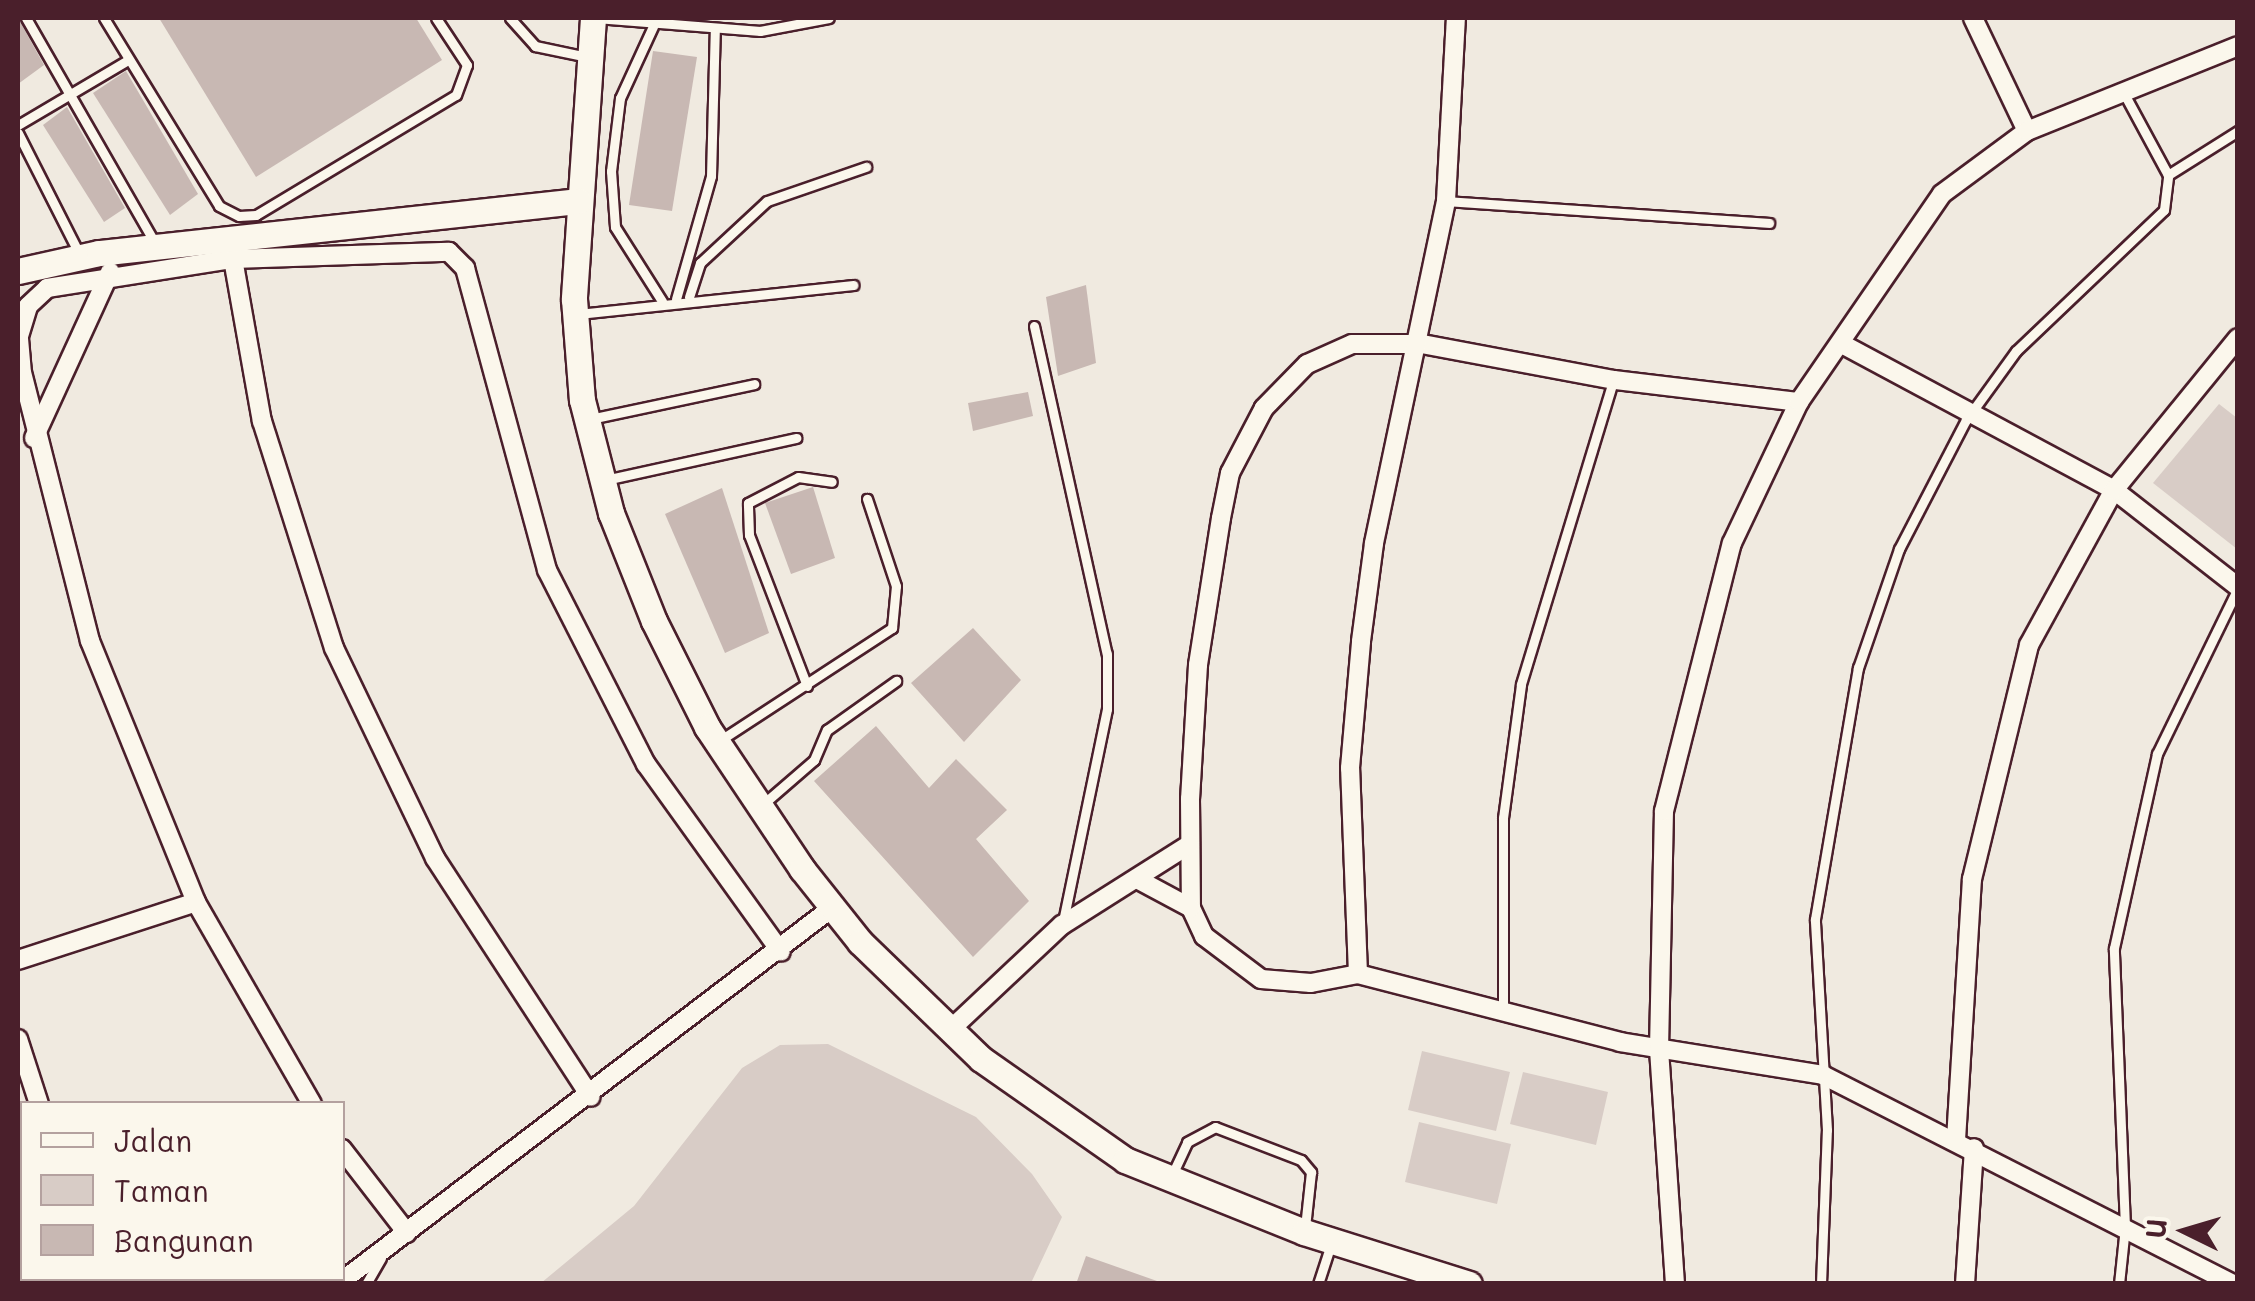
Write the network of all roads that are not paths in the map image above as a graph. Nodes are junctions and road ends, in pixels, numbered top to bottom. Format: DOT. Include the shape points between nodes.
graph roads {
  1 [pos="26,18"];
  2 [pos="104,18"];
  3 [pos="436,18"];
  4 [pos="510,18"];
  5 [pos="593,18"];
  6 [pos="829,18"];
  7 [pos="1456,18"];
  8 [pos="1973,18"];
  9 [pos="655,22"];
  10 [pos="716,28"];
  11 [pos="2238,46"];
  12 [pos="590,57"];
  13 [pos="128,60"];
  14 [pos="2122,90"];
  15 [pos="72,93"];
  16 [pos="18,129"];
  17 [pos="2027,131"];
  18 [pos="2238,131"];
  19 [pos="866,168"];
  20 [pos="2168,175"];
  21 [pos="578,200"];
  22 [pos="1446,201"];
  23 [pos="1768,224"];
  24 [pos="157,248"];
  25 [pos="81,257"];
  26 [pos="233,259"];
  27 [pos="18,271"];
  28 [pos="110,272"];
  29 [pos="853,285"];
  30 [pos="689,297"];
  31 [pos="676,298"];
  32 [pos="662,301"];
  33 [pos="576,314"];
  34 [pos="1034,326"];
  35 [pos="2238,338"];
  36 [pos="1421,344"];
  37 [pos="1842,344"];
  38 [pos="1614,380"];
  39 [pos="754,384"];
  40 [pos="1799,402"];
  41 [pos="1976,416"];
  42 [pos="587,420"];
  43 [pos="34,438"];
  44 [pos="796,438"];
  45 [pos="603,481"];
  46 [pos="832,482"];
  47 [pos="2114,490"];
  48 [pos="867,498"];
  49 [pos="2238,587"];
  50 [pos="896,681"];
  51 [pos="807,686"];
  52 [pos="717,743"];
  53 [pos="760,806"];
  54 [pos="1190,844"];
  55 [pos="1137,880"];
  56 [pos="196,902"];
  57 [pos="834,907"];
  58 [pos="1192,908"];
  59 [pos="1062,924"];
  60 [pos="781,952"];
  61 [pos="18,960"];
  62 [pos="1358,974"];
  63 [pos="1503,1012"];
  64 [pos="950,1030"];
  65 [pos="18,1039"];
  66 [pos="1659,1049"];
  67 [pos="1822,1074"];
  68 [pos="591,1097"];
  69 [pos="38,1101"];
  70 [pos="310,1101"];
  71 [pos="1965,1144"];
  72 [pos="345,1153"];
  73 [pos="1169,1179"];
  74 [pos="2125,1228"];
  75 [pos="1304,1232"];
  76 [pos="407,1233"];
  77 [pos="1332,1242"];
  78 [pos="388,1247"];
  79 [pos="345,1279"];
  80 [pos="366,1284"];
  81 [pos="1318,1284"];
  82 [pos="1469,1284"];
  83 [pos="1675,1284"];
  84 [pos="1821,1284"];
  85 [pos="1965,1284"];
  86 [pos="2120,1284"];
  87 [pos="2232,1284"];
  1 -- 15 [label="lane"];
  2 -- 13 [label="lane"];
  3 -- 13 [label="lane" via="467,66 456,94 256,215 220,206"];
  4 -- 12 [label="lane" via="534,46"];
  5 -- 9 [label="lane"];
  5 -- 12 [label="street"];
  6 -- 10 [label="lane" via="760,31"];
  7 -- 22 [label="street"];
  8 -- 17 [label="street"];
  9 -- 10 [label="lane"];
  9 -- 32 [label="lane" via="620,98 611,171 615,227"];
  10 -- 31 [label="lane" via="710,176"];
  11 -- 14 [label="street"];
  12 -- 21 [label="street"];
  13 -- 15 [label="lane"];
  14 -- 17 [label="street"];
  14 -- 20 [label="lane"];
  15 -- 16 [label="lane"];
  15 -- 24 [label="lane"];
  16 -- 25 [label="lane"];
  17 -- 37 [label="street" via="1942,194"];
  18 -- 20 [label="lane"];
  19 -- 30 [label="lane" via="767,201 700,263"];
  20 -- 41 [label="lane" via="2164,210 2016,351"];
  21 -- 24 [label="street"];
  21 -- 33 [label="street"];
  22 -- 23 [label="lane"];
  22 -- 36 [label="street"];
  24 -- 25 [label="street"];
  25 -- 27 [label="street"];
  26 -- 28 [label="street"];
  26 -- 60 [label="street" via="449,252 465,268 547,570 646,764"];
  26 -- 68 [label="street" via="272,459 348,681 481,939"];
  28 -- 43 [label="street"];
  28 -- 43 [label="street" via="47,288 28,306 19,336"];
  29 -- 30 [label="lane"];
  30 -- 31 [label="lane"];
  31 -- 32 [label="lane"];
  32 -- 33 [label="lane"];
  33 -- 42 [label="street"];
  34 -- 59 [label="lane" via="1107,654 1107,709"];
  35 -- 47 [label="street"];
  36 -- 38 [label="street"];
  36 -- 54 [label="street" via="1352,344 1307,364 1264,408 1230,473 1198,665"];
  36 -- 62 [label="street" via="1374,542 1361,641 1350,785"];
  37 -- 40 [label="street"];
  37 -- 41 [label="street"];
  38 -- 40 [label="street"];
  38 -- 63 [label="lane" via="1521,684 1503,818"];
  39 -- 42 [label="lane"];
  40 -- 66 [label="street" via="1732,543 1675,748 1658,908"];
  41 -- 47 [label="street"];
  41 -- 67 [label="lane" via="1950,446 1899,549 1872,618 1840,747 1815,919"];
  42 -- 45 [label="street"];
  43 -- 56 [label="street" via="90,642"];
  44 -- 45 [label="lane"];
  45 -- 52 [label="street" via="654,621"];
  46 -- 51 [label="lane" via="798,477 748,502 750,536"];
  47 -- 49 [label="street"];
  47 -- 71 [label="street" via="2028,645 1996,764 1962,970"];
  48 -- 51 [label="lane" via="897,615 892,628"];
  49 -- 74 [label="lane" via="2157,754 2114,948"];
  50 -- 53 [label="lane" via="827,730 814,760"];
  51 -- 52 [label="lane"];
  52 -- 53 [label="street"];
  53 -- 57 [label="street"];
  54 -- 55 [label="street"];
  54 -- 58 [label="street"];
  55 -- 58 [label="street"];
  55 -- 59 [label="street"];
  56 -- 61 [label="street"];
  56 -- 70 [label="street"];
  57 -- 60 [label="street"];
  57 -- 64 [label="street"];
  58 -- 62 [label="street" via="1220,955 1261,979 1311,983"];
  59 -- 64 [label="street"];
  60 -- 68 [label="street"];
  62 -- 63 [label="street"];
  63 -- 66 [label="street"];
  64 -- 73 [label="street" via="1068,1123"];
  65 -- 69 [label="street"];
  66 -- 67 [label="street"];
  66 -- 83 [label="street"];
  67 -- 71 [label="street"];
  67 -- 84 [label="lane"];
  68 -- 76 [label="street"];
  71 -- 74 [label="street"];
  71 -- 85 [label="street"];
  72 -- 76 [label="street"];
  73 -- 75 [label="street"];
  73 -- 75 [label="lane" via="1187,1142 1215,1128 1301,1160 1314,1188"];
  74 -- 86 [label="lane"];
  74 -- 87 [label="street"];
  75 -- 77 [label="street"];
  76 -- 78 [label="street"];
  77 -- 81 [label="lane"];
  77 -- 82 [label="street"];
  78 -- 79 [label="street"];
  78 -- 80 [label="lane"];
}
